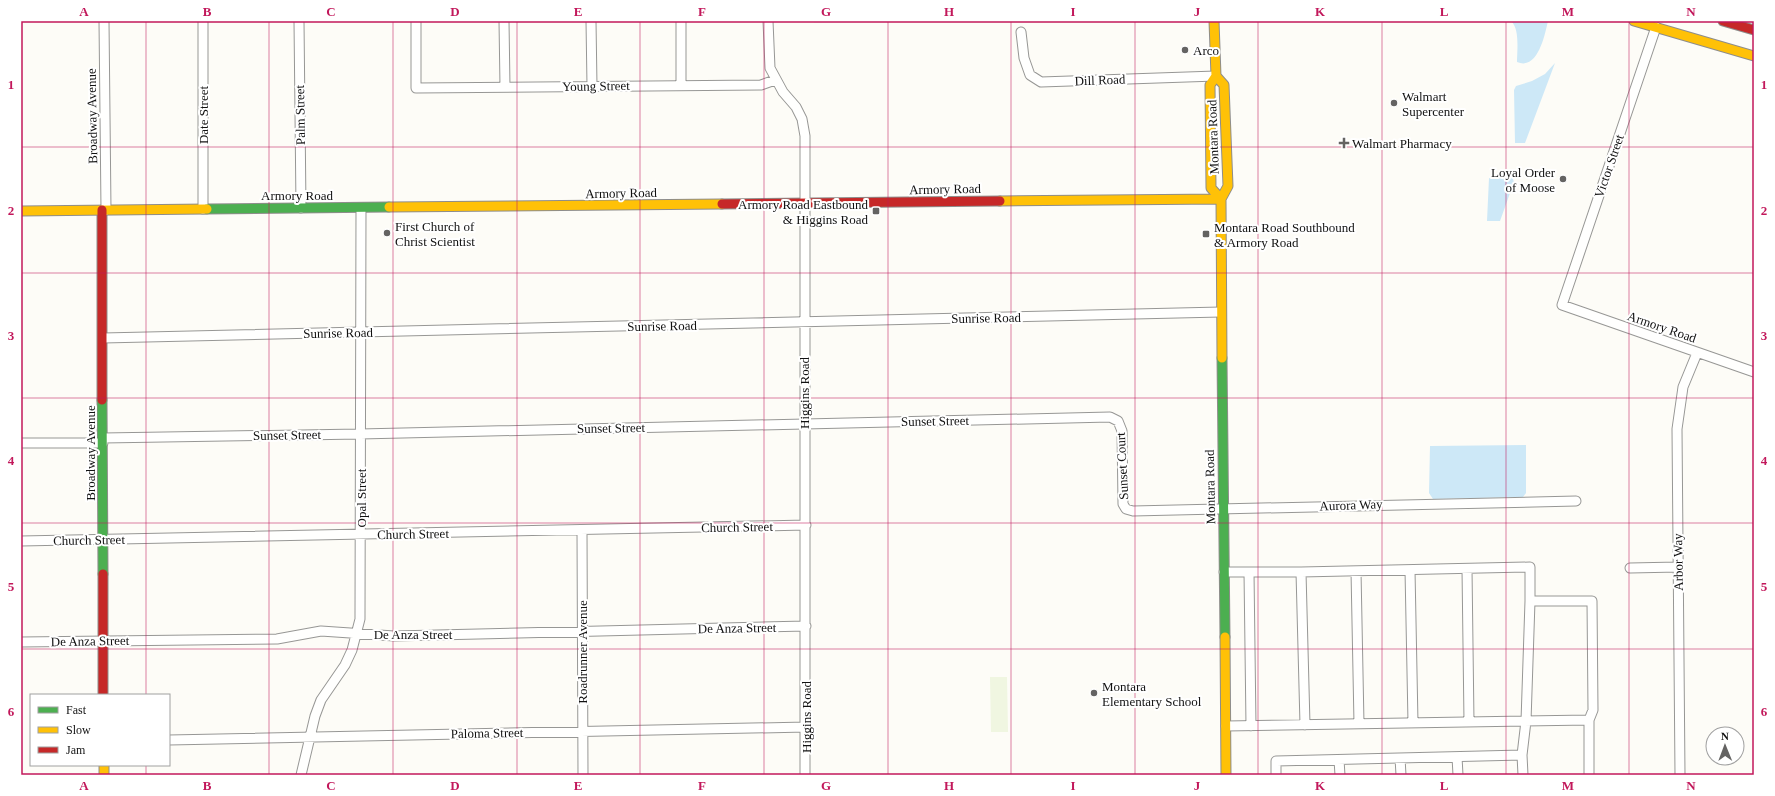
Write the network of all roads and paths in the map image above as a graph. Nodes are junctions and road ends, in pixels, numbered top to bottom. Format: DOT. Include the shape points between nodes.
graph roads {
  1 [pos="104,21"];
  2 [pos="203,21"];
  3 [pos="299,21"];
  4 [pos="416,21"];
  5 [pos="504,21"];
  6 [pos="591,21"];
  7 [pos="680,21"];
  8 [pos="768,21"];
  9 [pos="1214,21"];
  10 [pos="1634,21"];
  11 [pos="1723,21"];
  12 [pos="1656,27"];
  13 [pos="1754,30"];
  14 [pos="1021,32"];
  15 [pos="1754,56"];
  16 [pos="1216,76"];
  17 [pos="775,80"];
  18 [pos="681,85"];
  19 [pos="592,86"];
  20 [pos="504,87"];
  21 [pos="1221,199"];
  22 [pos="804,204"];
  23 [pos="301,208"];
  24 [pos="361,208"];
  25 [pos="203,209"];
  26 [pos="104,210"];
  27 [pos="21,211"];
  28 [pos="1562,305"];
  29 [pos="1221,312"];
  30 [pos="805,322"];
  31 [pos="360,332"];
  32 [pos="103,338"];
  33 [pos="1697,353"];
  34 [pos="1754,372"];
  35 [pos="1118,421"];
  36 [pos="804,424"];
  37 [pos="360,434"];
  38 [pos="103,441"];
  39 [pos="21,443"];
  40 [pos="1576,501"];
  41 [pos="1126,509"];
  42 [pos="1223,509"];
  43 [pos="806,525"];
  44 [pos="582,530"];
  45 [pos="361,535"];
  46 [pos="103,539"];
  47 [pos="21,541"];
  48 [pos="1678,567"];
  49 [pos="1630,568"];
  50 [pos="1467,569"];
  51 [pos="1410,570"];
  52 [pos="1356,571"];
  53 [pos="1224,572"];
  54 [pos="1249,572"];
  55 [pos="1302,572"];
  56 [pos="1530,601"];
  57 [pos="806,626"];
  58 [pos="582,631"];
  59 [pos="357,634"];
  60 [pos="103,641"];
  61 [pos="21,642"];
  62 [pos="103,694"];
  63 [pos="1589,720"];
  64 [pos="1526,721"];
  65 [pos="1469,722"];
  66 [pos="1413,723"];
  67 [pos="1359,724"];
  68 [pos="1305,725"];
  69 [pos="1226,726"];
  70 [pos="1251,726"];
  71 [pos="806,727"];
  72 [pos="582,731"];
  73 [pos="310,737"];
  74 [pos="170,740"];
  75 [pos="1522,755"];
  76 [pos="1458,757"];
  77 [pos="1400,758"];
  78 [pos="1339,760"];
  79 [pos="301,775"];
  80 [pos="583,775"];
  81 [pos="805,775"];
  82 [pos="1226,775"];
  83 [pos="1276,775"];
  84 [pos="1340,775"];
  85 [pos="1401,775"];
  86 [pos="1458,775"];
  87 [pos="1523,775"];
  88 [pos="1589,775"];
  89 [pos="1680,775"];
  1 -- 26 [label="street, Broadway Avenue"];
  2 -- 25 [label="street, Date Street"];
  3 -- 23 [label="street, Palm Street"];
  4 -- 20 [label="street, Young Street" via="416,88"];
  5 -- 20 [label="street"];
  6 -- 19 [label="street"];
  7 -- 18 [label="street"];
  8 -- 17 [label="street, Higgins Road" via="769,59"];
  9 -- 16 [label="main road, Montara Road"];
  10 -- 12 [label="main road"];
  11 -- 13 [label="main road"];
  12 -- 15 [label="main road"];
  12 -- 28 [label="street, Victor Street"];
  14 -- 16 [label="street, Dill Road" via="1024,58 1030,75 1041,82"];
  16 -- 21 [label="main road, Montara Road" via="1224,85 1228,186"];
  16 -- 21 [label="main road, Montara Road" via="1210,85 1211,188"];
  17 -- 18 [label="street, Young Street" via="761,85"];
  17 -- 22 [label="street, Higgins Road" via="802,119 805,136"];
  18 -- 19 [label="street, Young Street"];
  19 -- 20 [label="street, Young Street"];
  21 -- 22 [label="main road, Armory Road"];
  21 -- 29 [label="main road, Montara Road"];
  22 -- 24 [label="main road, Armory Road"];
  22 -- 30 [label="street, Higgins Road"];
  23 -- 24 [label="main road, Armory Road"];
  23 -- 25 [label="main road, Armory Road"];
  24 -- 31 [label="street, Opal Street"];
  25 -- 26 [label="main road, Armory Road"];
  26 -- 27 [label="main road, Armory Road"];
  26 -- 32 [label="main road, Broadway Avenue"];
  28 -- 33 [label="street, Armory Road"];
  29 -- 30 [label="street, Sunrise Road"];
  29 -- 42 [label="main road, Montara Road"];
  30 -- 31 [label="street, Sunrise Road"];
  30 -- 36 [label="street, Higgins Road"];
  31 -- 32 [label="street, Sunrise Road"];
  31 -- 37 [label="street, Opal Street"];
  32 -- 38 [label="main road, Broadway Avenue"];
  33 -- 34 [label="street, Armory Road"];
  33 -- 48 [label="street, Arbor Way" via="1683,386 1677,429"];
  35 -- 36 [label="street, Sunset Street" via="1110,416"];
  35 -- 41 [label="street, Sunset Court" via="1122,431 1123,504"];
  36 -- 37 [label="street, Sunset Street"];
  36 -- 43 [label="street, Higgins Road"];
  37 -- 38 [label="street, Sunset Street"];
  37 -- 45 [label="street, Opal Street"];
  38 -- 39 [label="street, Sunset Street"];
  38 -- 46 [label="main road, Broadway Avenue"];
  40 -- 42 [label="street, Aurora Way"];
  41 -- 42 [label="street, Aurora Way"];
  42 -- 53 [label="main road, Montara Road"];
  43 -- 44 [label="street, Church Street"];
  43 -- 57 [label="street, Higgins Road"];
  44 -- 45 [label="street, Church Street"];
  44 -- 58 [label="street, Roadrunner Avenue"];
  45 -- 46 [label="street, Church Street"];
  45 -- 59 [label="street, Opal Street" via="362,604"];
  46 -- 47 [label="street, Church Street"];
  46 -- 60 [label="main road, Broadway Avenue"];
  48 -- 49 [label="street"];
  48 -- 89 [label="street, Arbor Way"];
  50 -- 51 [label="street"];
  50 -- 56 [label="street" via="1530,567"];
  50 -- 65 [label="street"];
  51 -- 52 [label="street"];
  51 -- 66 [label="street"];
  52 -- 55 [label="street"];
  52 -- 67 [label="street"];
  53 -- 54 [label="street"];
  53 -- 69 [label="main road, Montara Road"];
  54 -- 55 [label="street"];
  54 -- 70 [label="street"];
  55 -- 68 [label="street"];
  56 -- 63 [label="street" via="1592,601 1593,710"];
  56 -- 64 [label="street"];
  57 -- 58 [label="street, De Anza Street"];
  57 -- 71 [label="street, Higgins Road"];
  58 -- 59 [label="street, De Anza Street" via="394,636"];
  58 -- 72 [label="street, Roadrunner Avenue"];
  59 -- 60 [label="street, De Anza Street" via="321,630 277,638"];
  59 -- 73 [label="street, Opal Street" via="345,665 321,700"];
  60 -- 61 [label="street, De Anza Street"];
  60 -- 62 [label="main road, Broadway Avenue"];
  63 -- 64 [label="street"];
  63 -- 88 [label="street"];
  64 -- 65 [label="street"];
  64 -- 75 [label="street"];
  65 -- 66 [label="street"];
  66 -- 67 [label="street"];
  67 -- 68 [label="street"];
  68 -- 70 [label="street"];
  69 -- 70 [label="street"];
  69 -- 82 [label="main road, Montara Road"];
  71 -- 72 [label="street, Paloma Street"];
  71 -- 81 [label="street, Higgins Road"];
  72 -- 73 [label="street, Paloma Street"];
  72 -- 80 [label="street, Roadrunner Avenue"];
  73 -- 74 [label="street, Paloma Street"];
  73 -- 79 [label="street, Opal Street"];
  75 -- 76 [label="street"];
  75 -- 87 [label="street"];
  76 -- 77 [label="street"];
  76 -- 86 [label="street"];
  77 -- 78 [label="street"];
  77 -- 85 [label="street"];
  78 -- 83 [label="street" via="1276,761"];
  78 -- 84 [label="street"];
}
